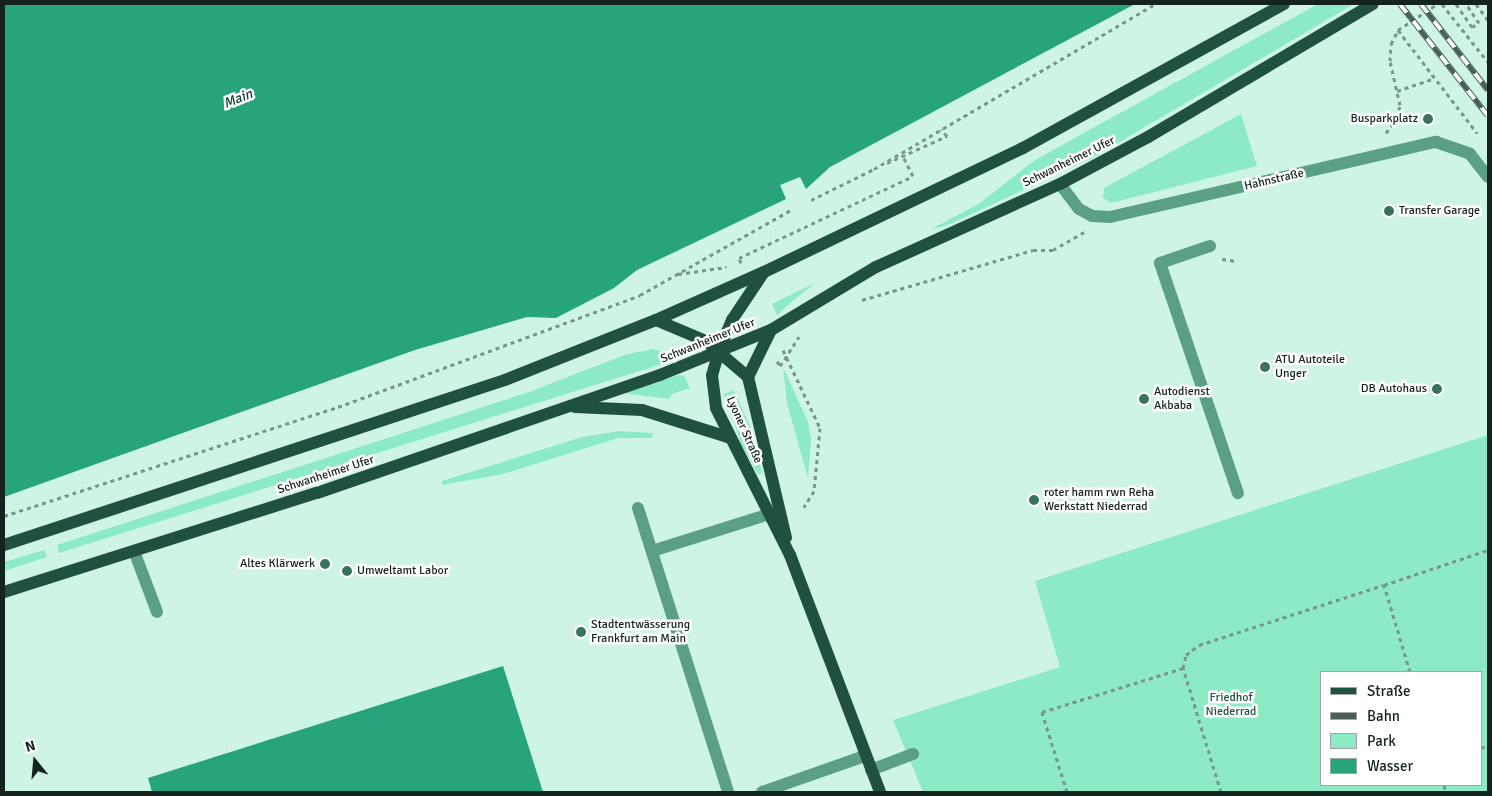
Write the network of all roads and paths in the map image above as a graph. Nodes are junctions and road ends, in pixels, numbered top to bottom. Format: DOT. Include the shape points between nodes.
graph roads {
  1 [pos="1156,4"];
  2 [pos="1284,4"];
  3 [pos="1373,4"];
  4 [pos="1437,4"];
  5 [pos="1442,4"];
  6 [pos="1456,4"];
  7 [pos="1466,4"];
  8 [pos="1476,4"];
  9 [pos="1488,20"];
  10 [pos="1398,30"];
  11 [pos="1488,62"];
  12 [pos="1434,78"];
  13 [pos="1397,91"];
  14 [pos="942,129"];
  15 [pos="1477,133"];
  16 [pos="1384,154"];
  17 [pos="903,156"];
  18 [pos="874,169"];
  19 [pos="1488,178"];
  20 [pos="1060,184"];
  21 [pos="811,200"];
  22 [pos="791,210"];
  23 [pos="1110,217"];
  24 [pos="1210,246"];
  25 [pos="739,258"];
  26 [pos="726,265"];
  27 [pos="764,272"];
  28 [pos="675,275"];
  29 [pos="853,303"];
  30 [pos="656,320"];
  31 [pos="771,330"];
  32 [pos="804,332"];
  33 [pos="719,351"];
  34 [pos="780,366"];
  35 [pos="748,376"];
  36 [pos="567,406"];
  37 [pos="820,428"];
  38 [pos="731,438"];
  39 [pos="1238,493"];
  40 [pos="804,507"];
  41 [pos="638,508"];
  42 [pos="769,514"];
  43 [pos="4,516"];
  44 [pos="4,545"];
  45 [pos="1488,550"];
  46 [pos="134,551"];
  47 [pos="652,551"];
  48 [pos="790,555"];
  49 [pos="1384,585"];
  50 [pos="4,592"];
  51 [pos="157,612"];
  52 [pos="1183,668"];
  53 [pos="1410,671"];
  54 [pos="913,754"];
  55 [pos="865,756"];
  56 [pos="871,770"];
  57 [pos="728,792"];
  58 [pos="762,792"];
  59 [pos="880,792"];
  60 [pos="1067,792"];
  61 [pos="1221,792"];
  1 -- 14 [label="path"];
  2 -- 27 [label="main road" via="1022,148"];
  3 -- 20 [label="main road, Schwanheimer Ufer" via="1188,114"];
  4 -- 10 [label="path"];
  5 -- 11 [label="path"];
  6 -- 7 [label="path" via="1472,27 1479,23"];
  8 -- 9 [label="path"];
  10 -- 12 [label="path"];
  10 -- 13 [label="path" via="1391,44 1390,61"];
  12 -- 13 [label="path"];
  12 -- 15 [label="path"];
  13 -- 16 [label="path" via="1400,105 1397,118 1392,127 1380,136"];
  14 -- 17 [label="path" via="946,136"];
  14 -- 18 [label="path"];
  16 -- 19 [label="street, Hahnstraße" via="1436,142 1449,145 1470,154"];
  16 -- 23 [label="street, Hahnstraße"];
  17 -- 18 [label="path"];
  17 -- 25 [label="path" via="913,176"];
  18 -- 21 [label="path"];
  20 -- 23 [label="street, Hahnstraße" via="1086,213"];
  20 -- 31 [label="main road, Schwanheimer Ufer" via="876,267"];
  22 -- 28 [label="path"];
  23 -- 29 [label="path" via="1053,250 1033,250"];
  24 -- 39 [label="street" via="1160,263"];
  26 -- 28 [label="path"];
  27 -- 30 [label="main road"];
  27 -- 33 [label="main road, Lyoner Straße" via="732,320"];
  28 -- 43 [label="path" via="640,295 338,407"];
  30 -- 33 [label="main road" via="689,332"];
  30 -- 44 [label="main road" via="505,380"];
  31 -- 33 [label="main road, Schwanheimer Ufer"];
  31 -- 35 [label="main road"];
  32 -- 34 [label="path"];
  33 -- 35 [label="main road"];
  33 -- 36 [label="main road, Schwanheimer Ufer"];
  33 -- 38 [label="main road, Lyoner Straße" via="713,389 716,408"];
  35 -- 48 [label="main road, Lyoner Straße"];
  36 -- 38 [label="main road" via="642,410"];
  36 -- 46 [label="main road, Schwanheimer Ufer" via="317,493"];
  37 -- 40 [label="path" via="814,491"];
  38 -- 42 [label="main road, Lyoner Straße"];
  41 -- 47 [label="street"];
  42 -- 47 [label="street"];
  42 -- 48 [label="main road, Lyoner Straße"];
  45 -- 49 [label="path"];
  46 -- 50 [label="main road, Schwanheimer Ufer"];
  46 -- 51 [label="street"];
  47 -- 57 [label="street"];
  48 -- 55 [label="main road, Lyoner Straße"];
  49 -- 52 [label="path" via="1198,645 1186,655"];
  49 -- 53 [label="path"];
  52 -- 60 [label="path" via="1042,712"];
  52 -- 61 [label="path"];
  54 -- 56 [label="street"];
  55 -- 56 [label="main road, Lyoner Straße"];
  55 -- 58 [label="street"];
  56 -- 59 [label="main road, Lyoner Straße"];
}
